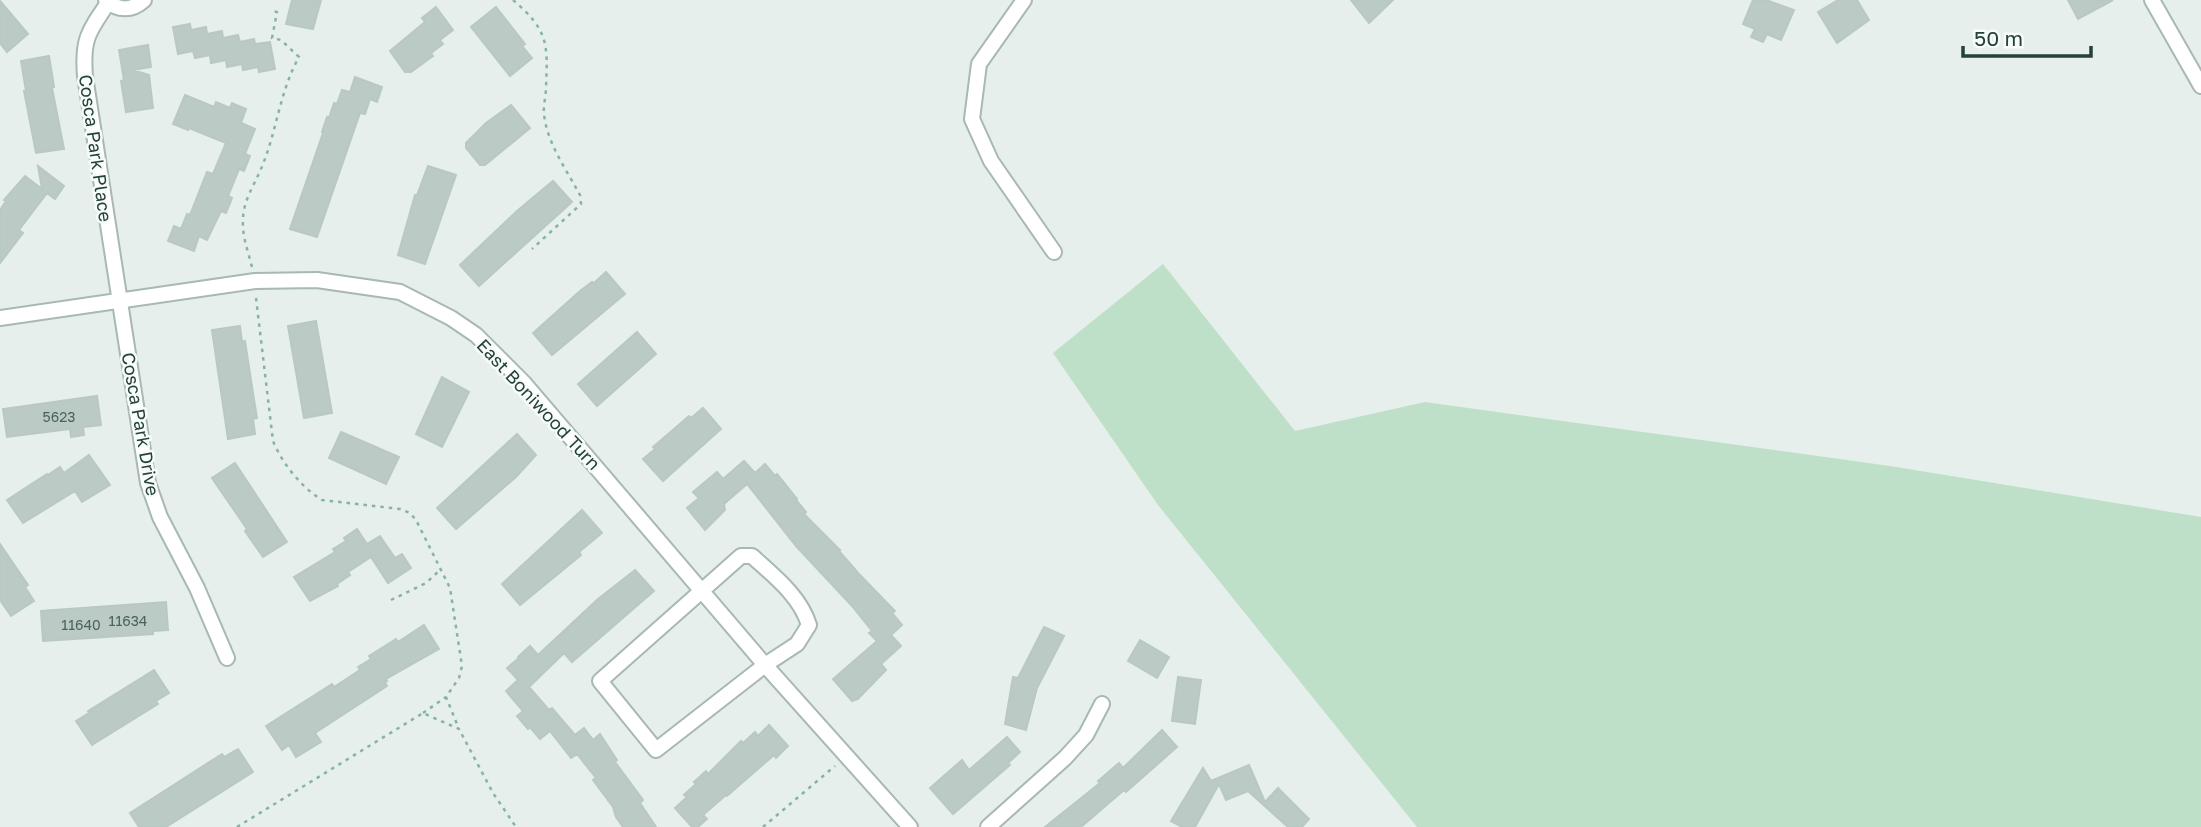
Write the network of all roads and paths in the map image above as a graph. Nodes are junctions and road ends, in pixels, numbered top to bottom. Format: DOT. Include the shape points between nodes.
graph roads {
  1 [pos="144,0"];
  2 [pos="513,0"];
  3 [pos="1024,0"];
  4 [pos="2152,0"];
  5 [pos="107,1"];
  6 [pos="272,11"];
  7 [pos="2201,86"];
  8 [pos="532,248"];
  9 [pos="1054,252"];
  10 [pos="255,281"];
  11 [pos="118,300"];
  12 [pos="0,318"];
  13 [pos="441,569"];
  14 [pos="704,591"];
  15 [pos="391,600"];
  16 [pos="227,658"];
  17 [pos="765,665"];
  18 [pos="446,697"];
  19 [pos="1102,704"];
  20 [pos="423,713"];
  21 [pos="458,729"];
  22 [pos="846,757"];
  23 [pos="237,827"];
  24 [pos="516,827"];
  25 [pos="763,827"];
  26 [pos="910,827"];
  27 [pos="988,827"];
  1 -- 5 [label="street, Cosca Park Place" via="124,9"];
  2 -- 8 [label="path" via="544,37 546,125 581,204"];
  3 -- 9 [label="street" via="979,64 972,119 991,161"];
  4 -- 7 [label="street"];
  5 -- 11 [label="street, Cosca Park Place" via="88,32 83,55"];
  6 -- 10 [label="path" via="277,12 272,38 281,40 299,57 288,76 243,218"];
  10 -- 11 [label="street, East Boniwood Turn"];
  10 -- 13 [label="path" via="273,441 279,456 322,500 410,513"];
  10 -- 14 [label="street, East Boniwood Turn" via="317,280 400,292 452,318 524,383"];
  11 -- 12 [label="street, East Boniwood Turn"];
  11 -- 16 [label="street, Cosca Park Drive" via="148,483"];
  13 -- 15 [label="path" via="426,583"];
  13 -- 18 [label="path" via="450,588 462,666"];
  14 -- 17 [label="street, East Boniwood Turn"];
  14 -- 17 [label="street" via="741,556 752,556 783,583 802,607 809,625 796,645"];
  14 -- 17 [label="street" via="600,681 656,750"];
  17 -- 22 [label="street, East Boniwood Turn"];
  18 -- 20 [label="path"];
  18 -- 21 [label="path"];
  19 -- 27 [label="street" via="1086,735 1065,758"];
  20 -- 21 [label="path"];
  20 -- 23 [label="path"];
  21 -- 24 [label="path"];
  22 -- 25 [label="path"];
  22 -- 26 [label="street, East Boniwood Turn"];
}
